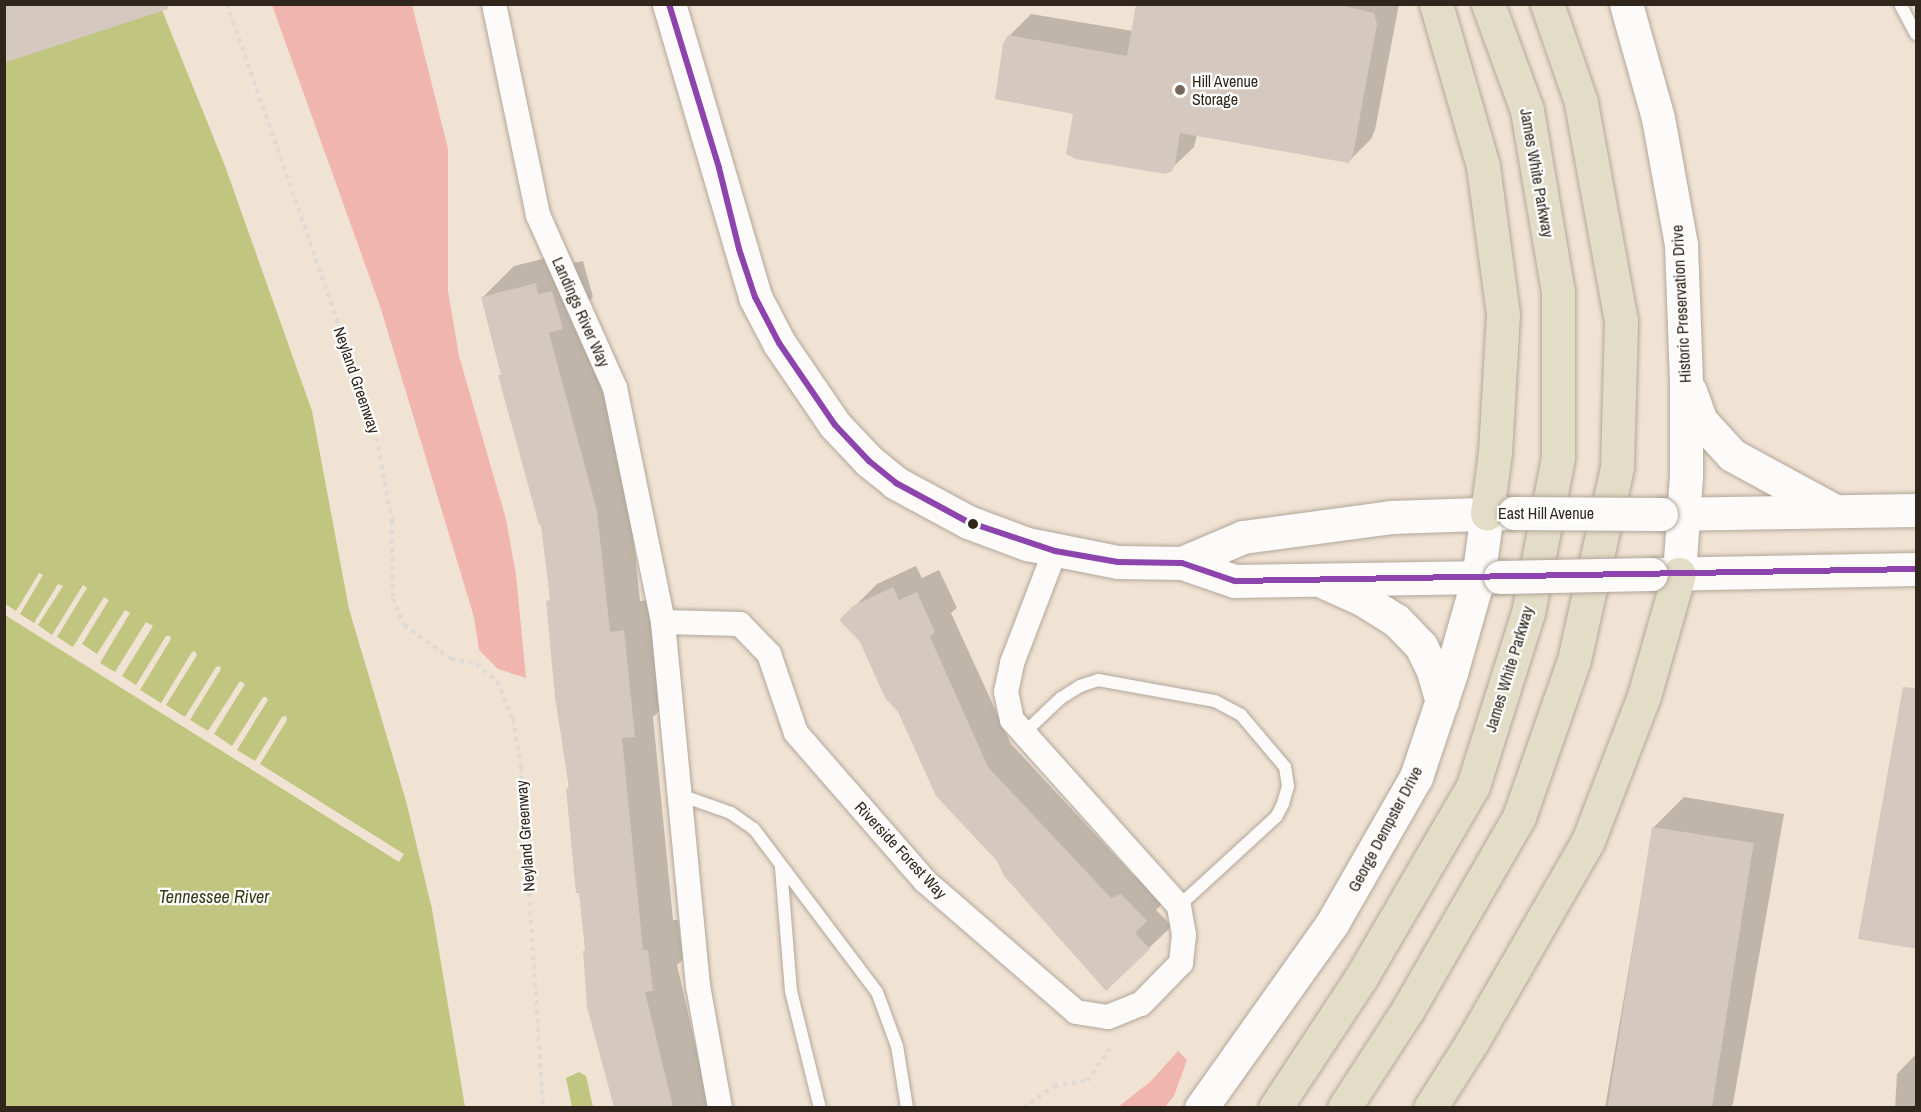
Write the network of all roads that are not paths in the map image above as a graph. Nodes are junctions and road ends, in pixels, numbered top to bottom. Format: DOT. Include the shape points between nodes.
graph roads {
  1 [pos="494,4"];
  2 [pos="669,4"];
  3 [pos="1437,4"];
  4 [pos="1488,4"];
  5 [pos="1547,4"];
  6 [pos="1626,4"];
  7 [pos="1900,4"];
  8 [pos="1917,34"];
  9 [pos="1686,381"];
  10 [pos="1917,510"];
  11 [pos="1835,511"];
  12 [pos="1500,513"];
  13 [pos="1672,513"];
  14 [pos="1055,551"];
  15 [pos="1182,563"];
  16 [pos="1917,569"];
  17 [pos="1665,574"];
  18 [pos="1489,577"];
  19 [pos="1319,580"];
  20 [pos="663,622"];
  21 [pos="1442,702"];
  22 [pos="1024,733"];
  23 [pos="680,795"];
  24 [pos="781,865"];
  25 [pos="1179,906"];
  26 [pos="720,1107"];
  27 [pos="820,1107"];
  28 [pos="907,1107"];
  29 [pos="1201,1107"];
  30 [pos="1275,1107"];
  31 [pos="1344,1107"];
  32 [pos="1430,1107"];
  1 -- 20 [label="street, Landings River Way" via="538,215 615,388"];
  2 -- 14 [label="main road, East Hill Avenue" via="755,297 802,379 835,425 896,483 969,522"];
  3 -- 12 [label="highway" via="1483,166 1503,314 1495,452"];
  4 -- 30 [label="highway, James White Parkway" via="1527,110 1558,292 1558,457 1528,613 1473,786 1362,976"];
  5 -- 31 [label="highway" via="1581,102 1621,321 1617,467 1574,660 1519,817 1407,1011"];
  6 -- 9 [label="main road, Historic Preservation Drive" via="1658,118 1681,245"];
  7 -- 8 [label="lane"];
  9 -- 11 [label="main road" via="1701,420 1732,455"];
  9 -- 13 [label="main road, Historic Preservation Drive"];
  10 -- 11 [label="main road, East Hill Avenue"];
  11 -- 13 [label="main road, East Hill Avenue"];
  12 -- 13 [label="main road, East Hill Avenue, bridge"];
  12 -- 15 [label="main road, East Hill Avenue" via="1390,517 1243,537"];
  12 -- 18 [label="main road, George Dempster Drive"];
  13 -- 17 [label="main road, Historic Preservation Drive"];
  14 -- 15 [label="main road, East Hill Avenue" via="1118,562"];
  14 -- 22 [label="street" via="1012,663 1005,693 1012,720"];
  15 -- 19 [label="main road, East Hill Avenue" via="1235,581"];
  16 -- 17 [label="main road, East Hill Avenue"];
  17 -- 18 [label="main road, East Hill Avenue, bridge"];
  17 -- 32 [label="highway" via="1644,696 1588,841"];
  18 -- 19 [label="main road, East Hill Avenue"];
  18 -- 21 [label="main road, George Dempster Drive"];
  19 -- 21 [label="main road" via="1396,620 1421,646"];
  20 -- 23 [label="street"];
  20 -- 25 [label="street, Riverside Forest Way" via="740,624 769,654 796,734 926,881 1076,1012 1108,1017 1141,1004 1181,963 1185,935"];
  21 -- 29 [label="main road, George Dempster Drive" via="1416,777 1333,922"];
  22 -- 25 [label="street"];
  22 -- 25 [label="lane" via="1061,698 1098,680 1215,701 1241,715 1285,767 1286,795 1276,816"];
  23 -- 24 [label="lane" via="731,813 754,829"];
  23 -- 26 [label="street" via="698,986"];
  24 -- 27 [label="lane" via="791,991"];
  24 -- 28 [label="lane" via="877,992 897,1046"];
}
